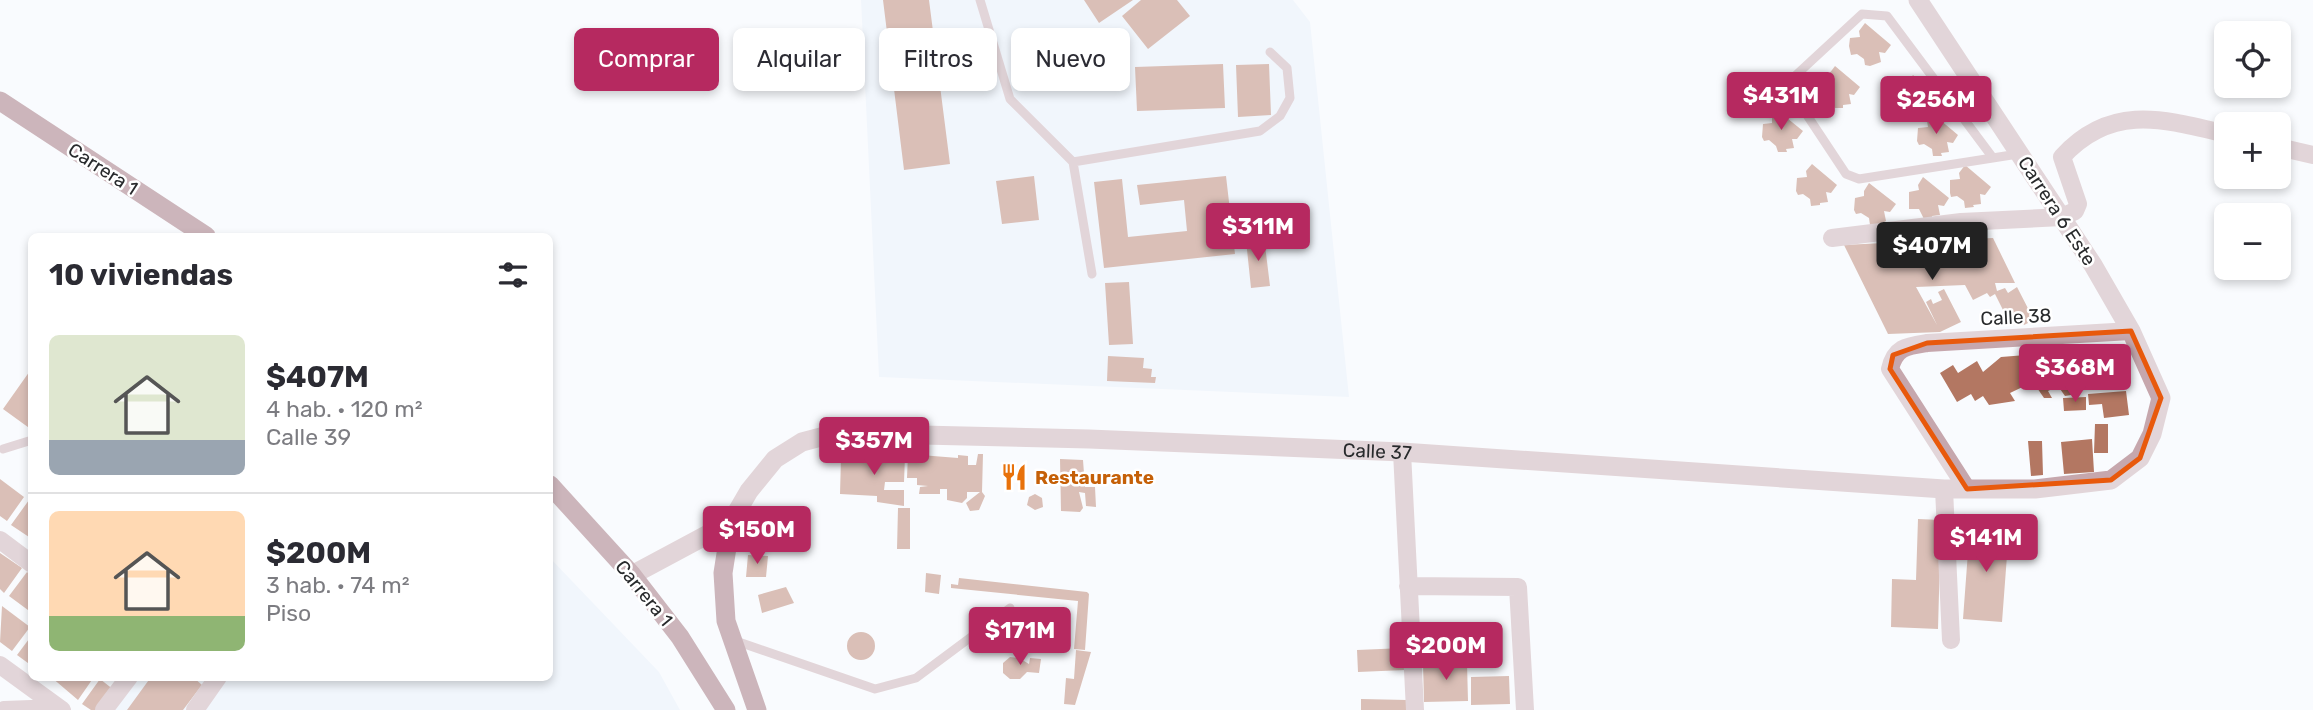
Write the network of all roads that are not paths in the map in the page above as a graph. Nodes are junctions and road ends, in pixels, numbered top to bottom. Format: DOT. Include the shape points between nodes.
graph roads {
  1 [pos="980,0"];
  2 [pos="1918,0"];
  3 [pos="1270,52"];
  4 [pos="0,101"];
  5 [pos="2214,131"];
  6 [pos="2291,149"];
  7 [pos="2312,153"];
  8 [pos="2020,154"];
  9 [pos="1993,158"];
  10 [pos="1073,162"];
  11 [pos="2062,217"];
  12 [pos="201,233"];
  13 [pos="1832,238"];
  14 [pos="1093,274"];
  15 [pos="2131,331"];
  16 [pos="2152,434"];
  17 [pos="28,441"];
  18 [pos="3,449"];
  19 [pos="1402,452"];
  20 [pos="553,488"];
  21 [pos="1944,489"];
  22 [pos="1967,489"];
  23 [pos="731,522"];
  24 [pos="0,540"];
  25 [pos="28,561"];
  26 [pos="632,575"];
  27 [pos="1408,586"];
  28 [pos="1010,608"];
  29 [pos="731,639"];
  30 [pos="1951,640"];
  31 [pos="0,665"];
  32 [pos="126,681"];
  33 [pos="215,681"];
  34 [pos="60,709"];
  35 [pos="4,710"];
  36 [pos="104,710"];
  37 [pos="195,710"];
  38 [pos="726,710"];
  39 [pos="757,710"];
  40 [pos="1415,710"];
  41 [pos="1525,710"];
  1 -- 10 [label="lane" via="1010,99"];
  2 -- 8 [label="street, Carrera 6 Este"];
  3 -- 10 [label="lane" via="1287,68 1290,98 1280,116 1260,131"];
  4 -- 12 [label="main road, Carrera 1"];
  5 -- 11 [label="street" via="2162,118 2113,122 2076,142 2062,157 2078,204 2075,211"];
  6 -- 7 [label="street"];
  8 -- 9 [label="lane"];
  8 -- 11 [label="street, Carrera 6 Este"];
  9 -- 9 [label="lane" via="1887,16 1862,14 1795,76 1793,94 1846,174 1871,179"];
  10 -- 14 [label="lane"];
  11 -- 13 [label="street" via="1961,222"];
  11 -- 15 [label="street, Carrera 6 Este"];
  15 -- 16 [label="street, Carrera 6 Este" via="2161,398"];
  15 -- 22 [label="street, Calle 38" via="1903,347 1893,355 1891,369"];
  16 -- 22 [label="street, Calle 37" via="2140,458 2111,480 2035,489"];
  17 -- 18 [label="lane"];
  19 -- 21 [label="street, Calle 37"];
  19 -- 23 [label="street, Calle 37" via="836,433 802,442 775,459"];
  19 -- 27 [label="street"];
  20 -- 26 [label="main road, Carrera 1"];
  21 -- 22 [label="street, Calle 37"];
  21 -- 30 [label="street"];
  23 -- 26 [label="street"];
  23 -- 29 [label="main road" via="723,573"];
  24 -- 25 [label="street"];
  26 -- 38 [label="main road, Carrera 1" via="680,637"];
  27 -- 40 [label="street"];
  27 -- 41 [label="street" via="1518,587"];
  28 -- 29 [label="lane" via="916,678 875,689"];
  29 -- 39 [label="main road"];
  31 -- 34 [label="street"];
  32 -- 36 [label="street"];
  33 -- 37 [label="street"];
  34 -- 35 [label="street"];
}
